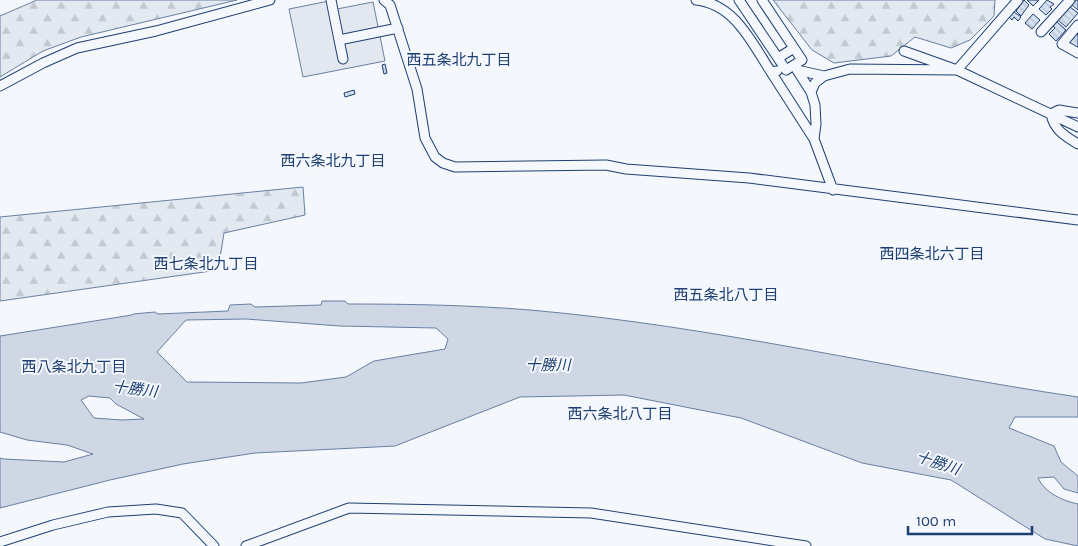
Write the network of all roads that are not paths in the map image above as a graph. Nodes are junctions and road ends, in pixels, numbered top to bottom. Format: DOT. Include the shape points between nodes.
graph roads {
  1 [pos="270,0"];
  2 [pos="331,0"];
  3 [pos="384,0"];
  4 [pos="696,0"];
  5 [pos="739,0"];
  6 [pos="762,0"];
  7 [pos="1018,0"];
  8 [pos="1070,0"];
  9 [pos="1078,25"];
  10 [pos="398,28"];
  11 [pos="1041,32"];
  12 [pos="339,40"];
  13 [pos="794,48"];
  14 [pos="904,51"];
  15 [pos="1078,54"];
  16 [pos="778,58"];
  17 [pos="342,59"];
  18 [pos="786,70"];
  19 [pos="797,70"];
  20 [pos="957,70"];
  21 [pos="772,72"];
  22 [pos="824,76"];
  23 [pos="0,86"];
  24 [pos="811,92"];
  25 [pos="1078,113"];
  26 [pos="1051,114"];
  27 [pos="1078,127"];
  28 [pos="814,139"];
  29 [pos="1078,144"];
  30 [pos="833,190"];
  31 [pos="1078,220"];
  32 [pos="0,542"];
  33 [pos="214,546"];
  34 [pos="246,546"];
  35 [pos="806,546"];
  1 -- 23 [label="street" via="156,31 77,48"];
  2 -- 12 [label="street"];
  3 -- 10 [label="street" via="390,5"];
  4 -- 21 [label="street" via="718,6 736,20"];
  5 -- 16 [label="street"];
  6 -- 13 [label="street"];
  7 -- 20 [label="street"];
  8 -- 11 [label="street"];
  9 -- 15 [label="street" via="1062,44"];
  10 -- 12 [label="street"];
  10 -- 30 [label="street" via="417,89 425,138 435,157 443,163 455,167 606,165 748,178"];
  12 -- 17 [label="street"];
  13 -- 16 [label="street"];
  13 -- 18 [label="street" via="802,60"];
  14 -- 20 [label="street"];
  16 -- 18 [label="street"];
  18 -- 19 [label="street"];
  18 -- 21 [label="street"];
  19 -- 22 [label="street"];
  19 -- 24 [label="street"];
  20 -- 22 [label="street" via="850,69"];
  20 -- 26 [label="street"];
  21 -- 28 [label="street"];
  22 -- 24 [label="street"];
  24 -- 28 [label="street" via="815,105"];
  25 -- 26 [label="street" via="1059,110"];
  26 -- 27 [label="street"];
  26 -- 29 [label="street" via="1058,130"];
  28 -- 30 [label="street"];
  30 -- 31 [label="street"];
  32 -- 33 [label="street" via="108,512 156,509 182,513"];
  34 -- 35 [label="street" via="348,508 591,514"];
}
